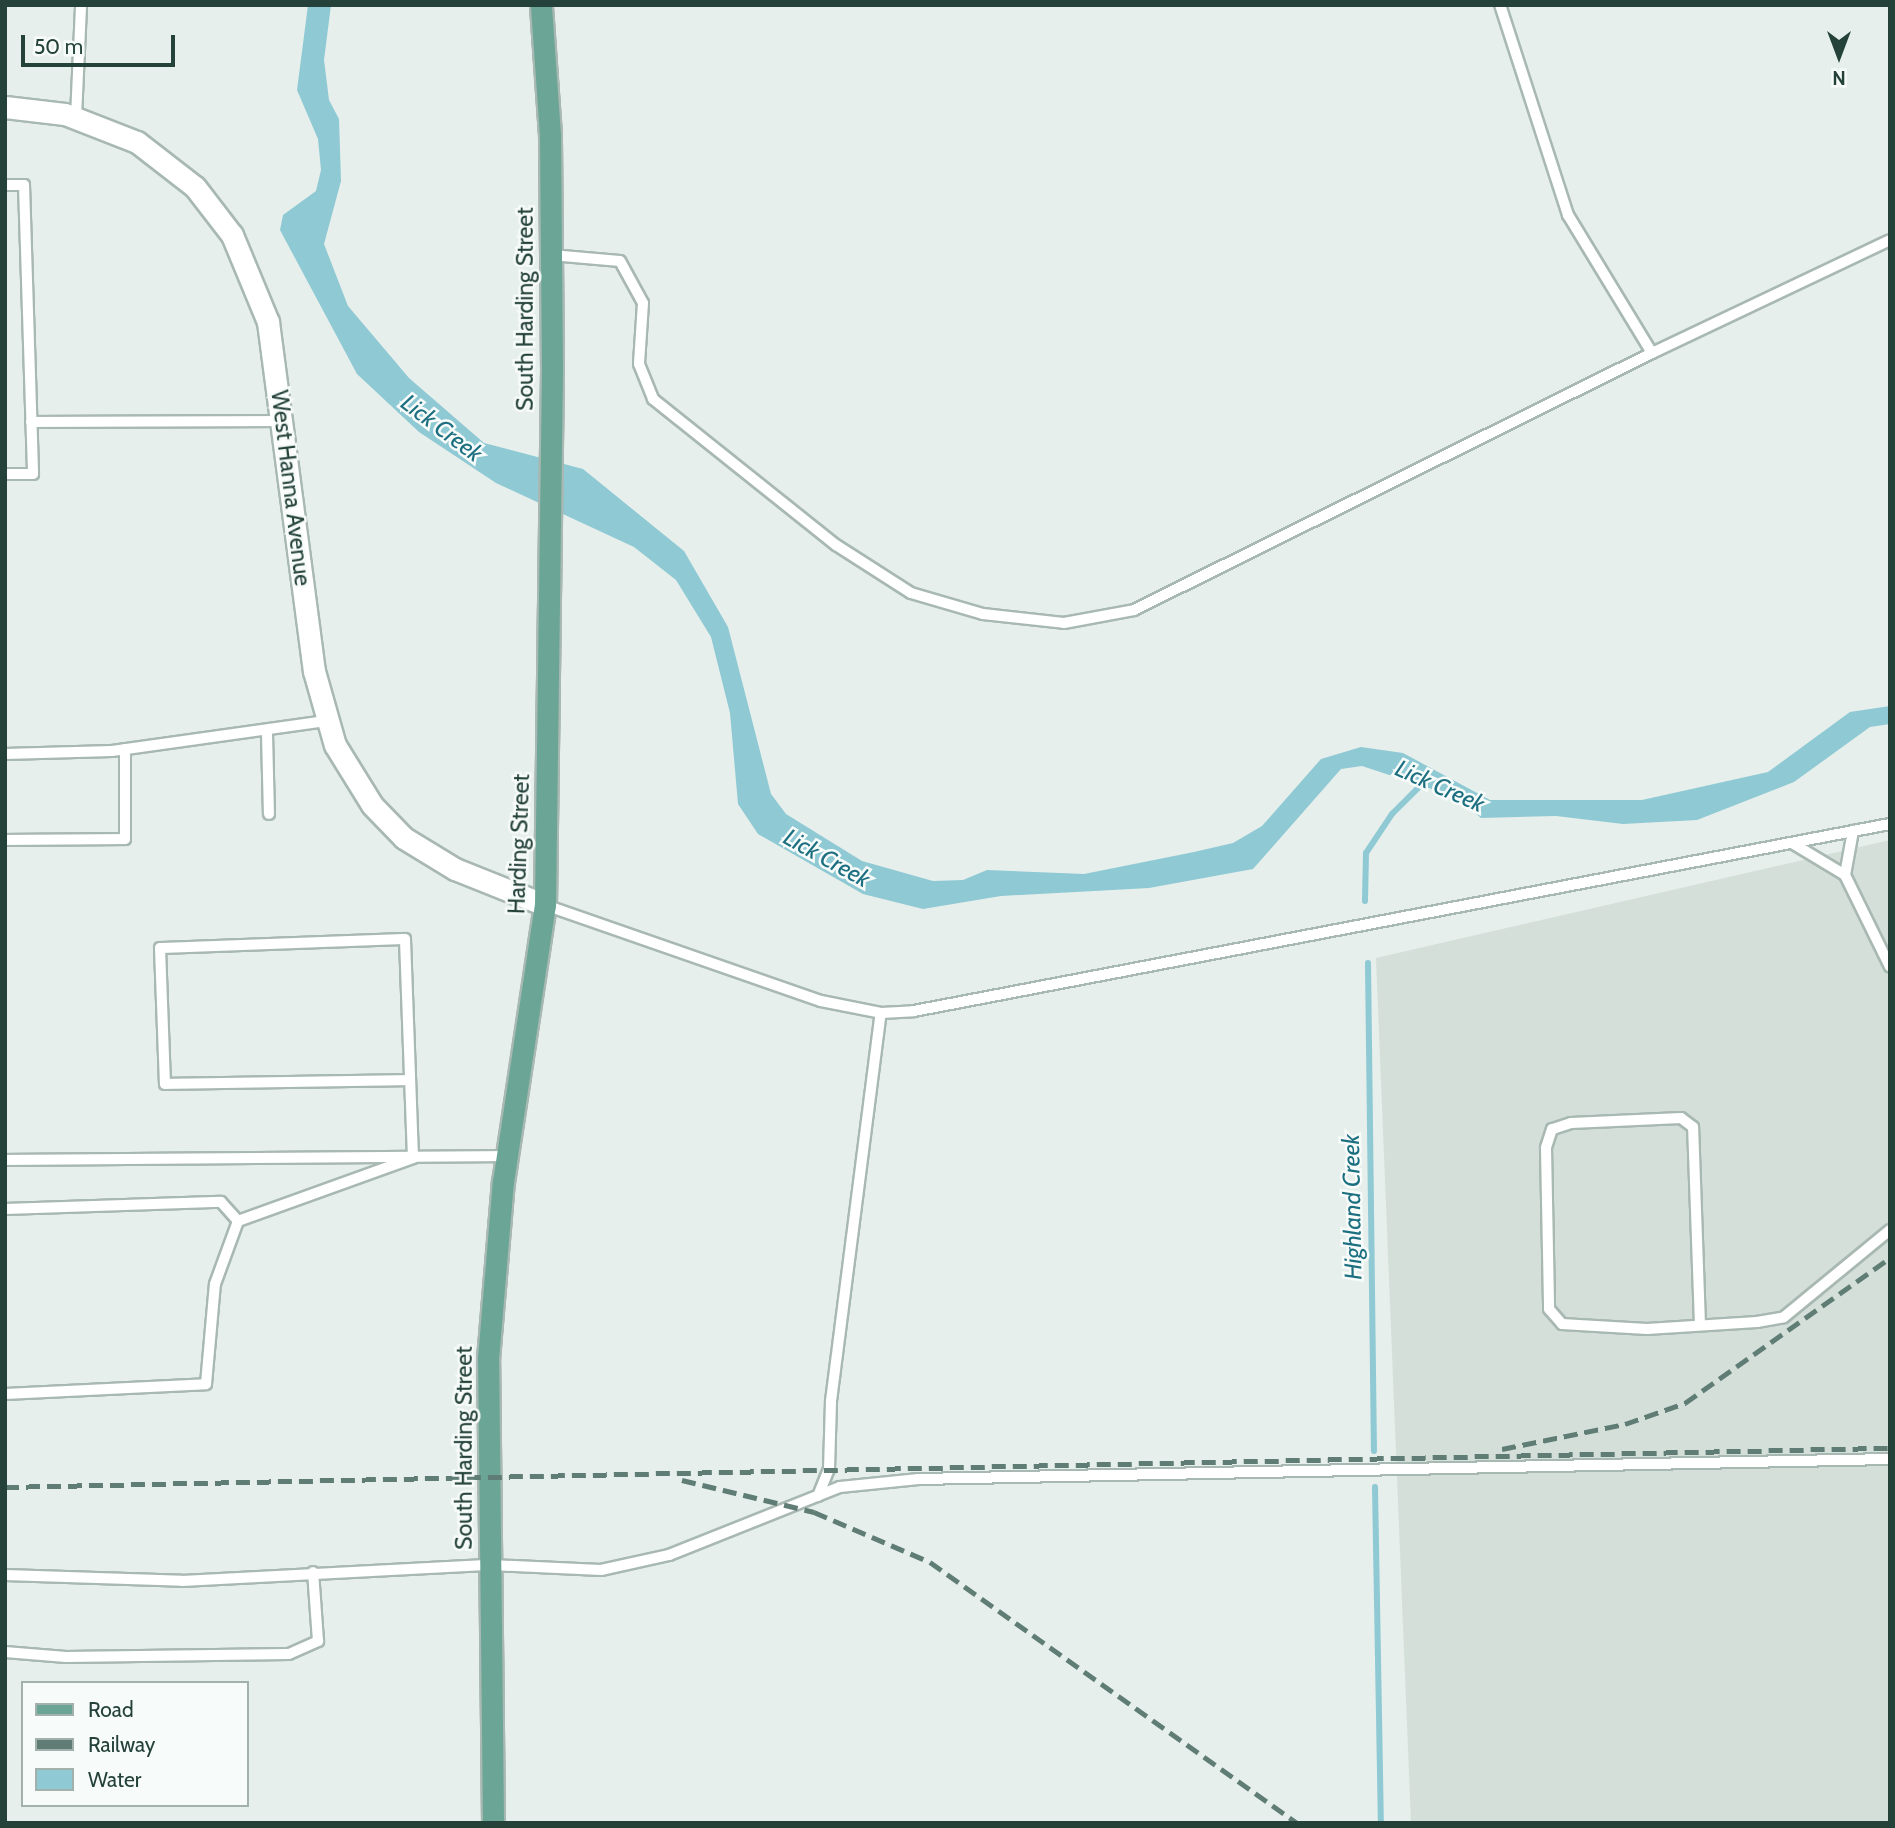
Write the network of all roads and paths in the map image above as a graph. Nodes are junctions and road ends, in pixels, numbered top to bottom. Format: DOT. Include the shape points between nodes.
graph roads {
  1 [pos="80,5"];
  2 [pos="541,5"];
  3 [pos="1500,5"];
  4 [pos="5,107"];
  5 [pos="76,117"];
  6 [pos="5,185"];
  7 [pos="1890,240"];
  8 [pos="551,255"];
  9 [pos="1652,353"];
  10 [pos="282,421"];
  11 [pos="31,422"];
  12 [pos="5,474"];
  13 [pos="550,612"];
  14 [pos="326,721"];
  15 [pos="267,734"];
  16 [pos="125,749"];
  17 [pos="5,754"];
  18 [pos="270,814"];
  19 [pos="1890,824"];
  20 [pos="1853,831"];
  21 [pos="5,840"];
  22 [pos="1793,843"];
  23 [pos="1846,875"];
  24 [pos="545,905"];
  25 [pos="1890,967"];
  26 [pos="881,1013"];
  27 [pos="521,1076"];
  28 [pos="410,1080"];
  29 [pos="507,1156"];
  30 [pos="413,1158"];
  31 [pos="5,1160"];
  32 [pos="5,1209"];
  33 [pos="238,1221"];
  34 [pos="1890,1230"];
  35 [pos="1700,1325"];
  36 [pos="5,1394"];
  37 [pos="1890,1459"];
  38 [pos="818,1496"];
  39 [pos="491,1565"];
  40 [pos="313,1572"];
  41 [pos="5,1575"];
  42 [pos="5,1651"];
  43 [pos="493,1823"];
  1 -- 5 [label="lane"];
  2 -- 8 [label="main road, South Harding Street"];
  3 -- 9 [label="lane" via="1568,215"];
  4 -- 5 [label="main road, West Hanna Avenue"];
  5 -- 10 [label="main road, West Hanna Avenue" via="137,142 171,165 232,235 263,303"];
  6 -- 11 [label="lane" via="24,185"];
  7 -- 9 [label="lane"];
  8 -- 9 [label="lane" via="620,261 643,303 639,363 653,399 836,545 911,593 983,614 1064,623 1134,610"];
  8 -- 13 [label="main road, South Harding Street"];
  10 -- 11 [label="lane"];
  10 -- 14 [label="main road, West Hanna Avenue"];
  11 -- 12 [label="lane" via="33,474"];
  13 -- 24 [label="main road, Harding Street"];
  14 -- 15 [label="lane"];
  14 -- 24 [label="main road, West Hanna Avenue" via="360,789 404,838 465,874"];
  15 -- 16 [label="lane"];
  15 -- 18 [label="lane"];
  16 -- 17 [label="lane"];
  16 -- 21 [label="lane" via="125,839"];
  19 -- 20 [label="lane"];
  20 -- 22 [label="lane"];
  20 -- 23 [label="lane"];
  22 -- 23 [label="lane"];
  22 -- 26 [label="lane"];
  23 -- 25 [label="lane"];
  24 -- 26 [label="lane" via="749,979"];
  24 -- 27 [label="main road, Harding Street"];
  26 -- 38 [label="lane" via="831,1401 829,1469"];
  27 -- 29 [label="main road, South Harding Street"];
  28 -- 28 [label="lane" via="405,939 160,948 165,1084"];
  28 -- 30 [label="lane"];
  29 -- 30 [label="lane"];
  29 -- 39 [label="main road, South Harding Street" via="488,1359"];
  30 -- 31 [label="lane"];
  30 -- 33 [label="lane"];
  32 -- 33 [label="lane" via="221,1202"];
  33 -- 36 [label="lane" via="215,1284 206,1384"];
  34 -- 35 [label="lane" via="1784,1317"];
  35 -- 35 [label="lane" via="1593,1331 1562,1324 1549,1309 1546,1148 1552,1129 1570,1123 1681,1118 1693,1127"];
  37 -- 38 [label="lane" via="919,1479"];
  38 -- 39 [label="lane" via="668,1555 601,1570"];
  39 -- 40 [label="lane"];
  39 -- 43 [label="main road, South Harding Street"];
  40 -- 41 [label="lane" via="183,1581"];
  40 -- 42 [label="lane" via="318,1641 289,1654 66,1657"];
}
